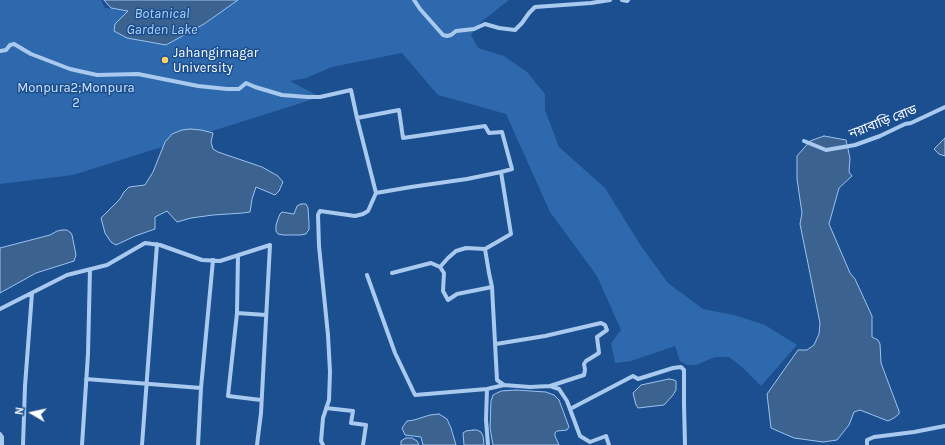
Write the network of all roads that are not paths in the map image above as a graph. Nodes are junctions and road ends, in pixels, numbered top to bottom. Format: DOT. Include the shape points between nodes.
graph roads {
  1 [pos="414,0"];
  2 [pos="610,0"];
  3 [pos="622,0"];
  4 [pos="628,0"];
  5 [pos="0,51"];
  6 [pos="945,107"];
  7 [pos="357,118"];
  8 [pos="804,142"];
  9 [pos="501,172"];
  10 [pos="376,193"];
  11 [pos="157,244"];
  12 [pos="485,249"];
  13 [pos="238,255"];
  14 [pos="213,260"];
  15 [pos="440,267"];
  16 [pos="90,269"];
  17 [pos="392,273"];
  18 [pos="367,276"];
  19 [pos="492,287"];
  20 [pos="32,293"];
  21 [pos="0,309"];
  22 [pos="237,313"];
  23 [pos="266,315"];
  24 [pos="496,344"];
  25 [pos="86,379"];
  26 [pos="146,383"];
  27 [pos="504,385"];
  28 [pos="550,386"];
  29 [pos="201,388"];
  30 [pos="487,389"];
  31 [pos="261,400"];
  32 [pos="326,408"];
  33 [pos="570,409"];
  34 [pos="945,426"];
  35 [pos="0,434"];
  36 [pos="2,445"];
  37 [pos="23,445"];
  38 [pos="82,445"];
  39 [pos="142,445"];
  40 [pos="198,445"];
  41 [pos="257,445"];
  42 [pos="323,445"];
  43 [pos="363,445"];
  44 [pos="488,445"];
  45 [pos="609,445"];
  46 [pos="685,445"];
  47 [pos="867,445"];
  1 -- 2 [label="street" via="443,35 448,36 456,31 474,29 485,24 515,30 535,7"];
  3 -- 4 [label="street"];
  5 -- 7 [label="street" via="14,44 31,54 70,69 97,75 138,74 227,89 239,89 246,83 282,95 307,97 320,97 351,90"];
  6 -- 8 [label="street, নয়াবাড়ি রোড" via="855,146 826,150"];
  7 -- 9 [label="street" via="400,110 403,138 485,126 489,133 502,132 512,169"];
  7 -- 10 [label="street"];
  9 -- 10 [label="street"];
  9 -- 12 [label="street" via="511,234"];
  10 -- 32 [label="street" via="368,211 363,214 355,216 320,212 318,215 330,372 329,400"];
  11 -- 14 [label="street" via="202,260"];
  11 -- 16 [label="street" via="145,243 107,265"];
  11 -- 26 [label="street"];
  12 -- 15 [label="street" via="466,248 456,251"];
  12 -- 19 [label="street"];
  13 -- 14 [label="street" via="220,261"];
  13 -- 22 [label="street"];
  13 -- 23 [label="street" via="270,245"];
  14 -- 29 [label="street"];
  15 -- 17 [label="street" via="432,263"];
  15 -- 19 [label="street" via="444,273 443,291 448,300 457,294"];
  16 -- 20 [label="street" via="67,275"];
  16 -- 25 [label="street"];
  18 -- 30 [label="street" via="395,354 415,395"];
  19 -- 24 [label="street"];
  20 -- 21 [label="street"];
  20 -- 37 [label="street"];
  22 -- 23 [label="street"];
  22 -- 31 [label="street" via="228,396"];
  23 -- 31 [label="street"];
  24 -- 27 [label="street" via="497,380"];
  24 -- 28 [label="street" via="601,323 606,325 607,330 597,337 599,353 586,361 584,375"];
  25 -- 26 [label="street"];
  25 -- 38 [label="street"];
  26 -- 29 [label="street"];
  26 -- 39 [label="street"];
  27 -- 28 [label="street"];
  27 -- 30 [label="street"];
  28 -- 33 [label="street" via="560,389"];
  29 -- 40 [label="street"];
  30 -- 44 [label="street"];
  31 -- 41 [label="street"];
  32 -- 42 [label="street" via="321,441"];
  32 -- 43 [label="street" via="353,411 351,423 366,425"];
  33 -- 45 [label="street" via="580,436 590,442 606,436"];
  33 -- 46 [label="street" via="633,376 638,379 681,367 684,370"];
  34 -- 47 [label="street" via="874,437 867,440"];
  35 -- 36 [label="street"];
}
